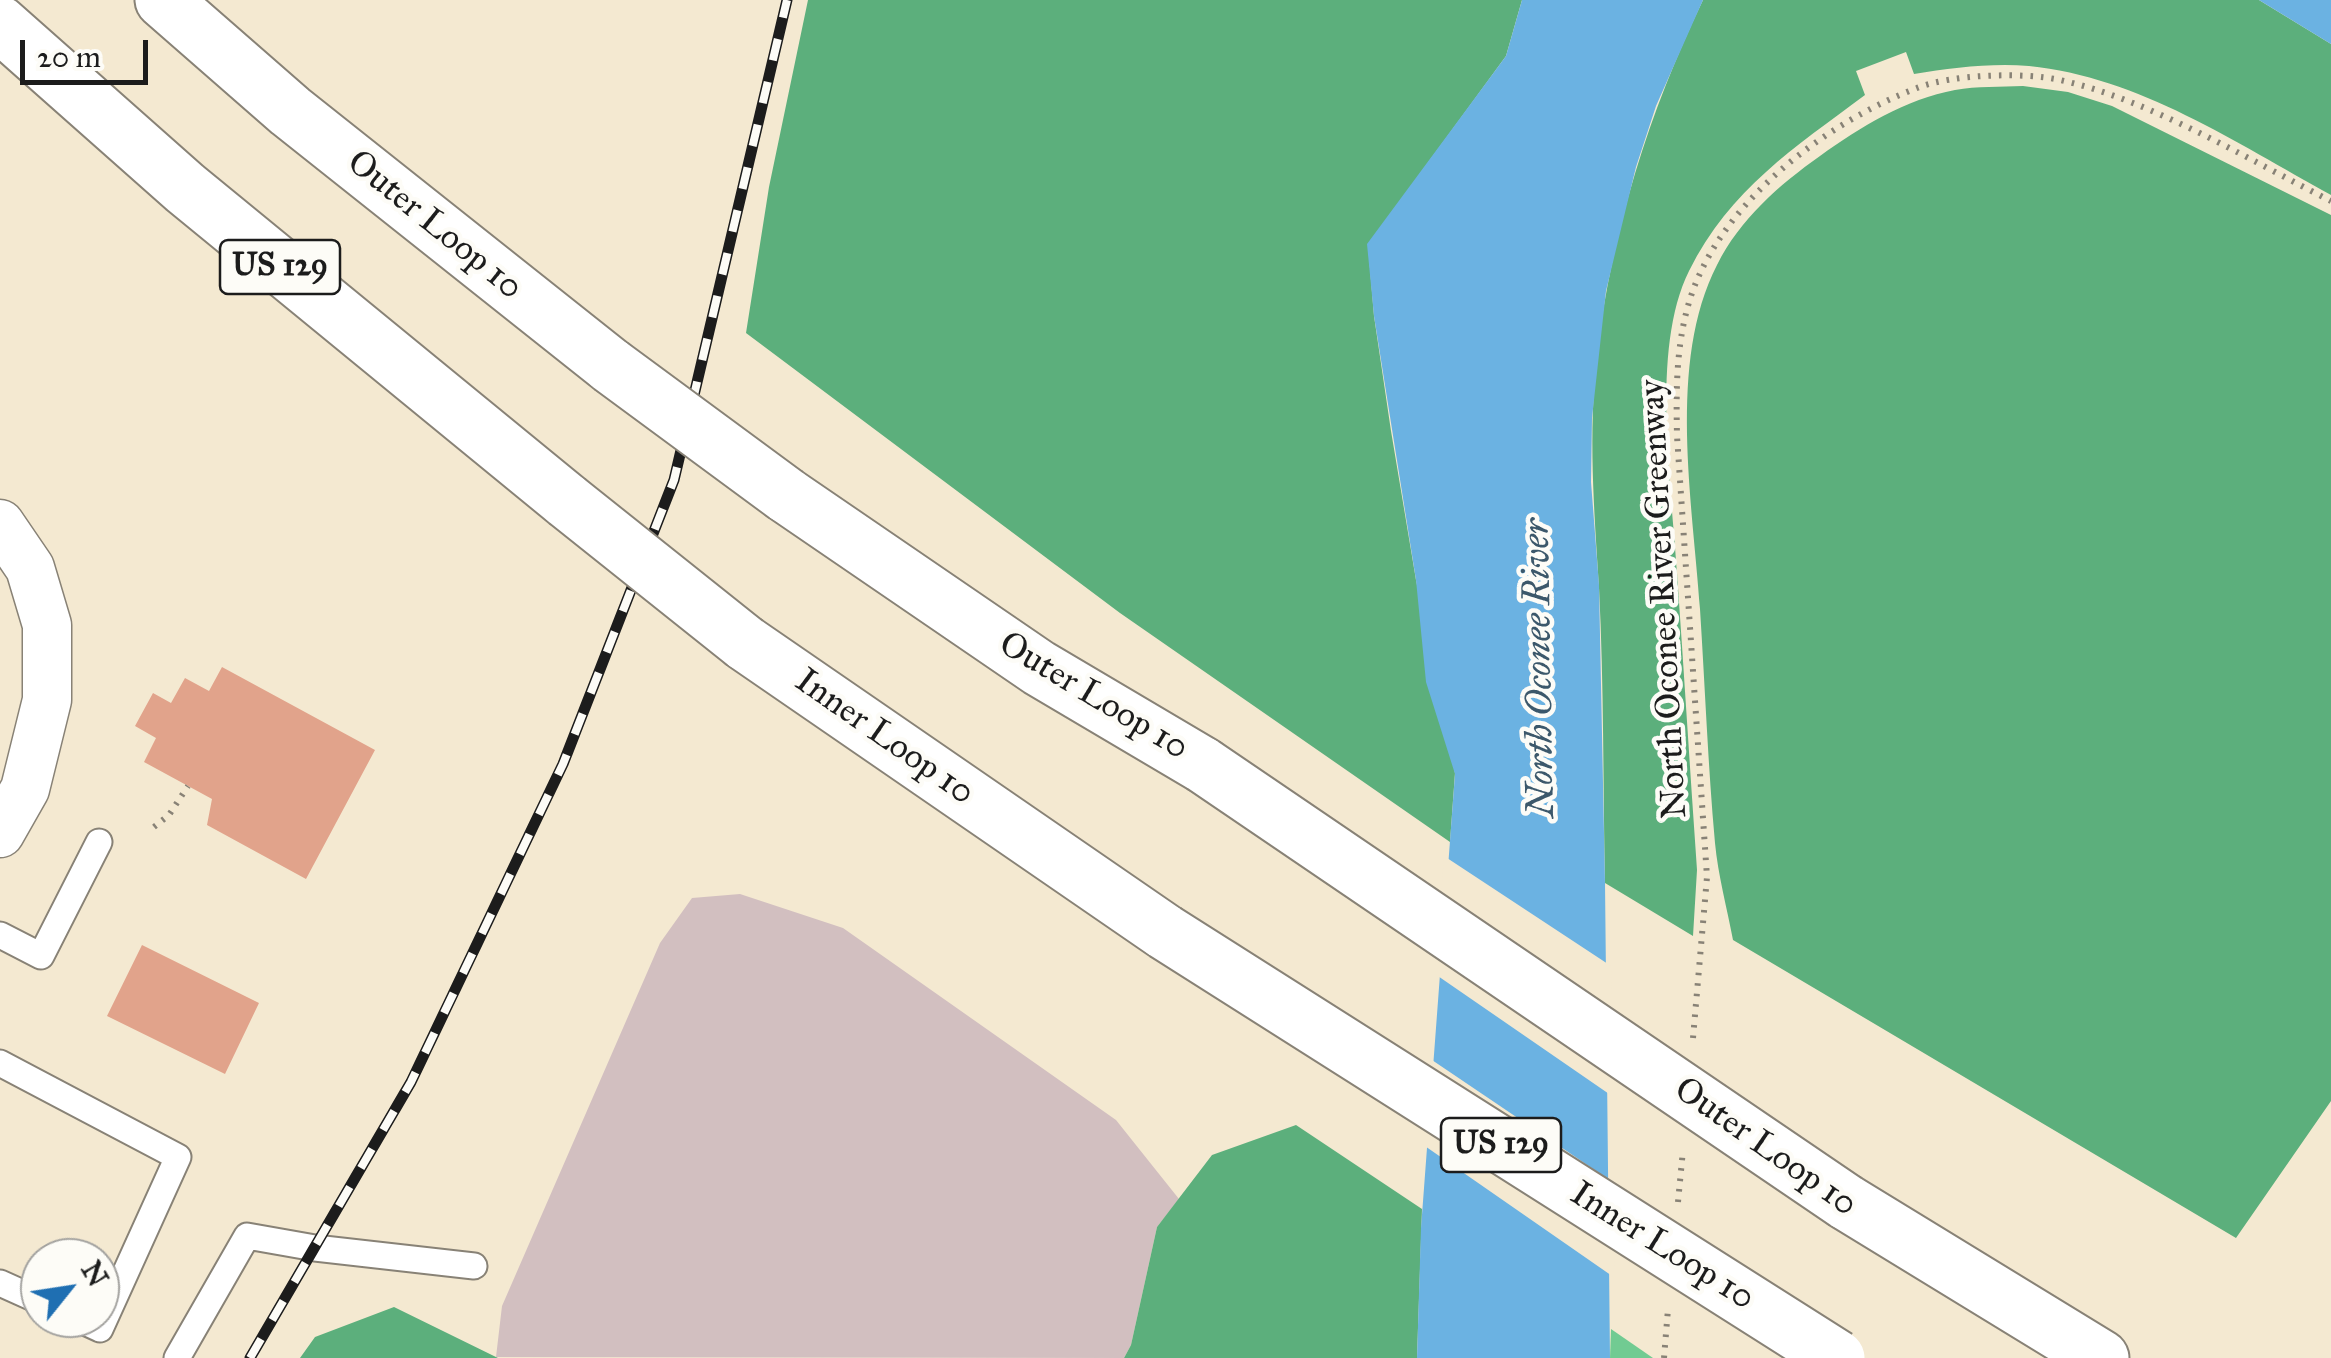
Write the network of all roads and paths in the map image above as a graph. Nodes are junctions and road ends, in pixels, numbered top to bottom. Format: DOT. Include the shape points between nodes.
graph roads {
  1 [pos="163,0"];
  2 [pos="0,24"];
  3 [pos="2331,201"];
  4 [pos="0,524"];
  5 [pos="188,786"];
  6 [pos="154,827"];
  7 [pos="0,833"];
  8 [pos="99,842"];
  9 [pos="0,935"];
  10 [pos="1692,1043"];
  11 [pos="0,1062"];
  12 [pos="1684,1142"];
  13 [pos="1846,1202"];
  14 [pos="1676,1220"];
  15 [pos="474,1266"];
  16 [pos="120,1285"];
  17 [pos="1669,1299"];
  18 [pos="177,1358"];
  19 [pos="1664,1358"];
  20 [pos="1837,1358"];
  21 [pos="2050,1358"];
  22 [pos="2101,1358"];
  1 -- 13 [label="highway, Outer Loop 10, bridge" via="290,111 611,366 786,495 1038,668 1204,765"];
  2 -- 20 [label="highway, Inner Loop 10 / US 129, bridge" via="200,200 745,643 1165,932"];
  3 -- 10 [label="path, North Oconee River Greenway" via="2129,101 2022,74 1920,86 1866,112 1768,180 1729,224 1693,292 1676,366 1707,877"];
  4 -- 7 [label="street" via="30,568 48,625 47,700 25,789"];
  5 -- 6 [label="path"];
  8 -- 9 [label="lane" via="40,956"];
  11 -- 16 [label="lane" via="178,1157"];
  12 -- 14 [label="path"];
  13 -- 21 [label="highway, Outer Loop 10"];
  13 -- 22 [label="highway"];
  15 -- 18 [label="lane" via="247,1236"];
  17 -- 19 [label="path"];
}
